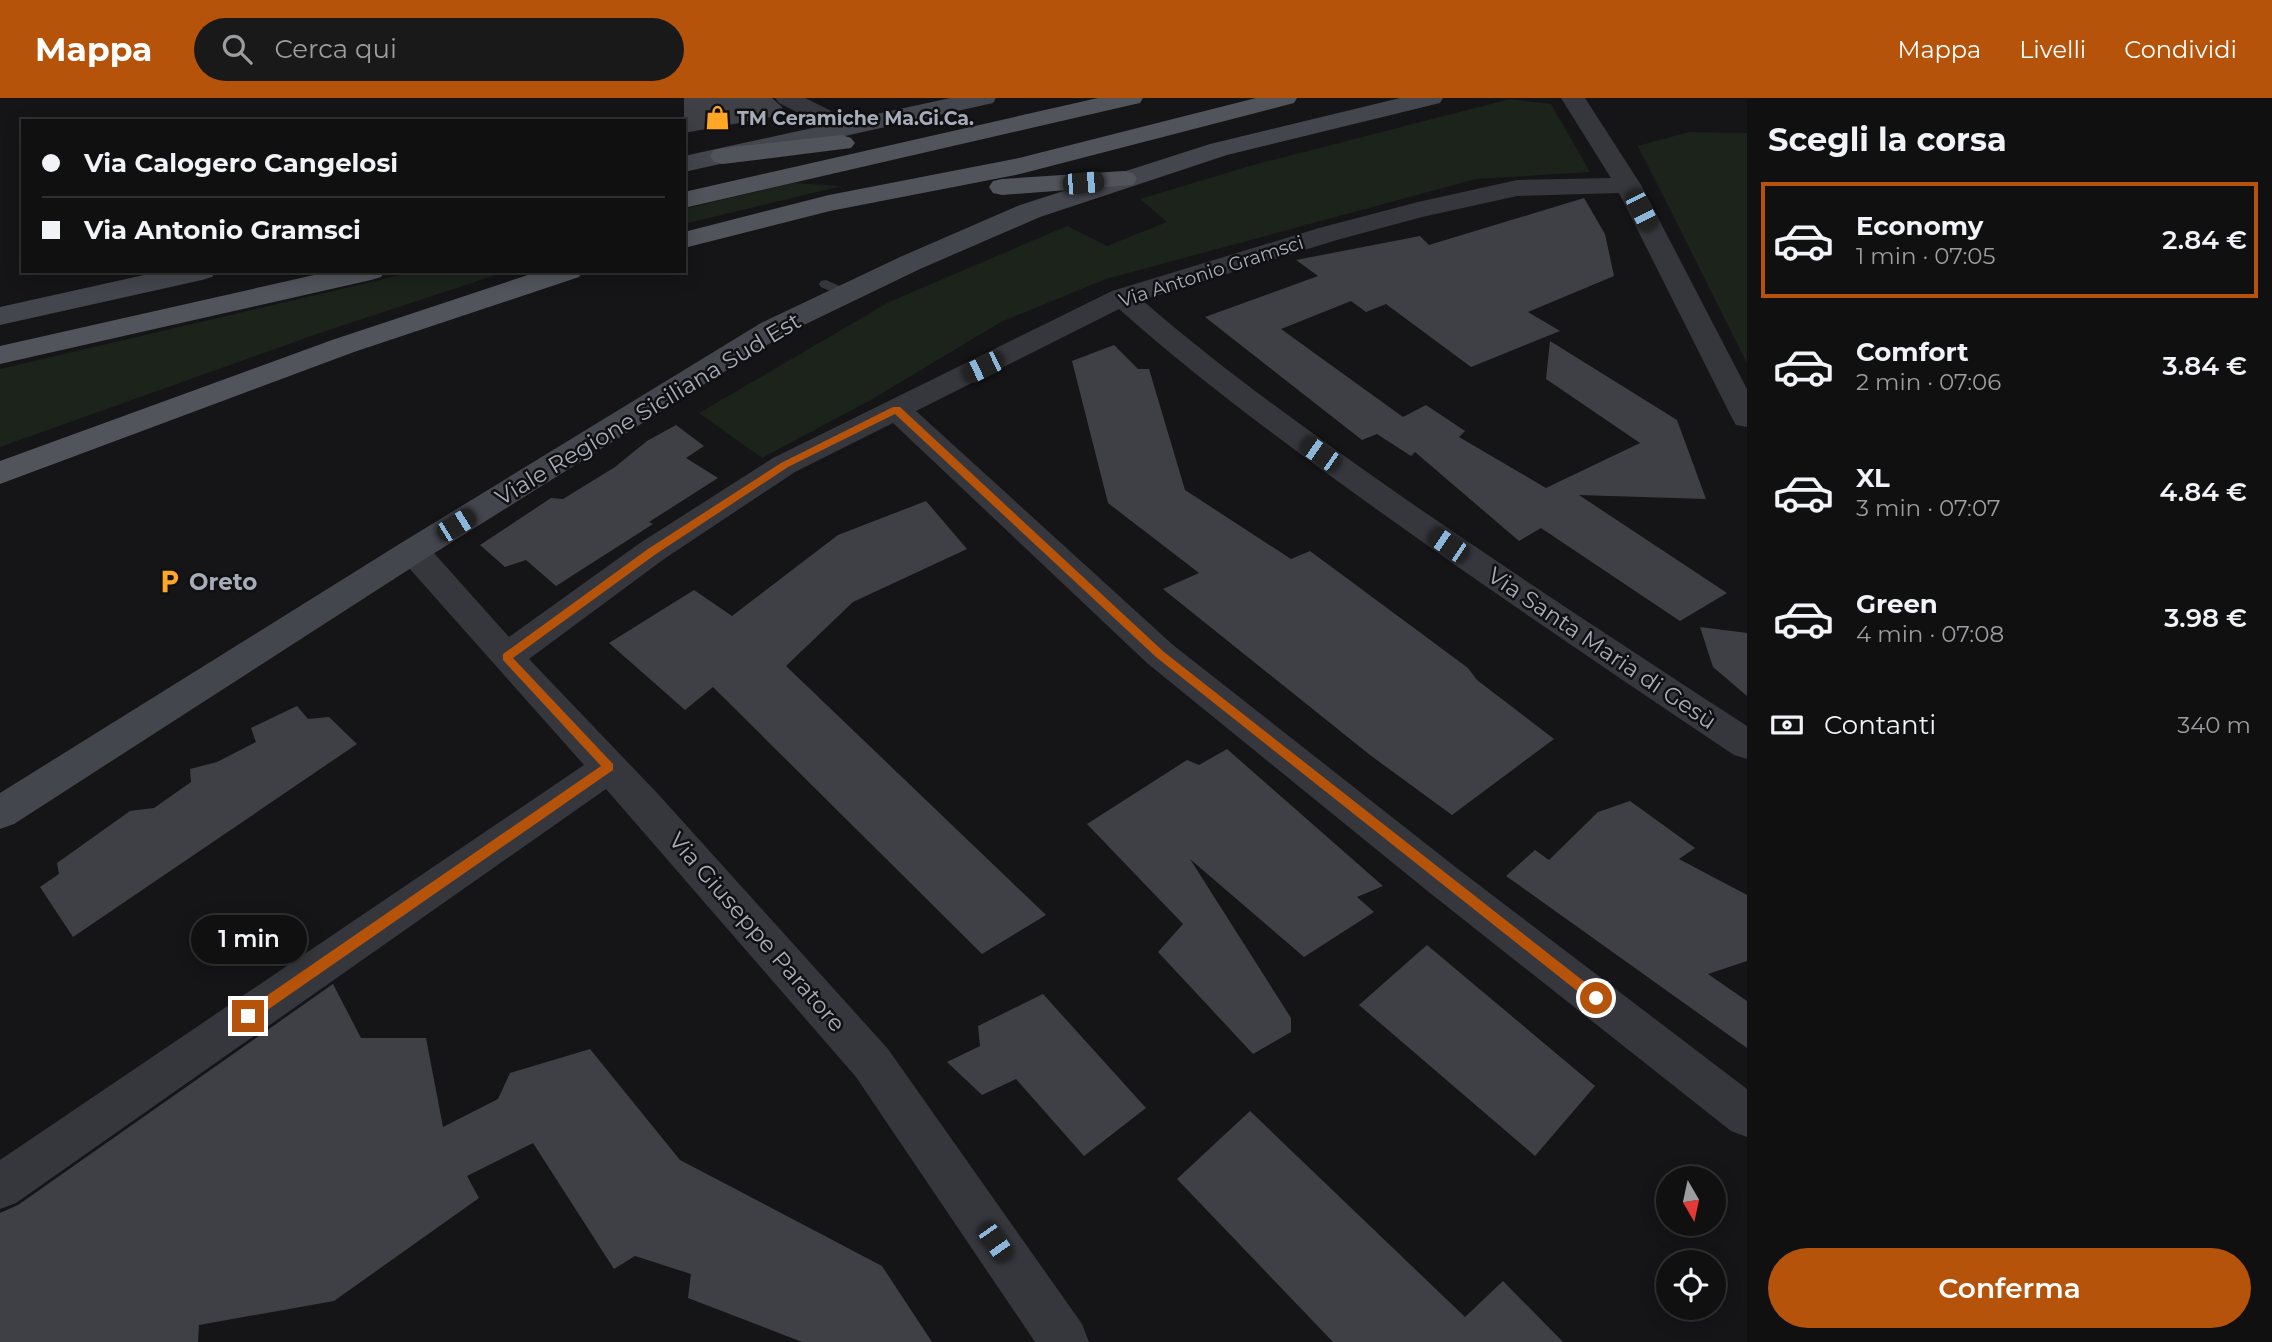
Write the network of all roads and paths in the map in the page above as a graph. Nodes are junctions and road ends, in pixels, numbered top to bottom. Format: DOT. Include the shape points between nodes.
graph roads {
  1 [pos="787,98"];
  2 [pos="984,98"];
  3 [pos="1130,98"];
  4 [pos="1285,98"];
  5 [pos="1431,98"];
  6 [pos="1573,98"];
  7 [pos="1018,124"];
  8 [pos="847,128"];
  9 [pos="723,156"];
  10 [pos="686,164"];
  11 [pos="1124,179"];
  12 [pos="1628,185"];
  13 [pos="686,200"];
  14 [pos="829,204"];
  15 [pos="686,240"];
  16 [pos="193,273"];
  17 [pos="298,273"];
  18 [pos="362,273"];
  19 [pos="563,273"];
  20 [pos="1122,298"];
  21 [pos="0,316"];
  22 [pos="132,326"];
  23 [pos="0,355"];
  24 [pos="896,410"];
  25 [pos="1747,418"];
  26 [pos="0,473"];
  27 [pos="413,551"];
  28 [pos="506,657"];
  29 [pos="1747,745"];
  30 [pos="609,767"];
  31 [pos="0,813"];
  32 [pos="1747,1116"];
  33 [pos="0,1187"];
  34 [pos="1064,1342"];
  1 -- 8 [label="street"];
  2 -- 8 [label="street"];
  3 -- 7 [label="main road"];
  4 -- 14 [label="main road" via="1020,166"];
  5 -- 11 [label="street, Viale Regione Siciliana Sud Est" via="1219,149"];
  6 -- 12 [label="street"];
  7 -- 9 [label="main road"];
  7 -- 13 [label="main road"];
  8 -- 9 [label="street"];
  9 -- 10 [label="street"];
  11 -- 14 [label="main road" via="960,189"];
  11 -- 27 [label="street, Viale Regione Siciliana Sud Est" via="1030,211 836,289"];
  12 -- 20 [label="street, Via Antonio Gramsci" via="1517,188 1431,207"];
  12 -- 25 [label="street"];
  14 -- 15 [label="main road"];
  16 -- 21 [label="street"];
  17 -- 22 [label="main road"];
  18 -- 22 [label="main road"];
  19 -- 26 [label="main road" via="344,346"];
  20 -- 24 [label="street, Via Antonio Gramsci"];
  20 -- 29 [label="street, Via Santa Maria di Gesù" via="1289,433"];
  22 -- 23 [label="main road"];
  24 -- 28 [label="street, Via Antonio Gramsci" via="784,465 652,551"];
  24 -- 32 [label="street" via="1160,654"];
  27 -- 28 [label="street, Via Giuseppe Paratore"];
  27 -- 31 [label="street, Viale Regione Siciliana Sud Est"];
  28 -- 30 [label="street, Via Giuseppe Paratore"];
  30 -- 33 [label="street"];
  30 -- 34 [label="street, Via Giuseppe Paratore" via="872,1063"];
}
